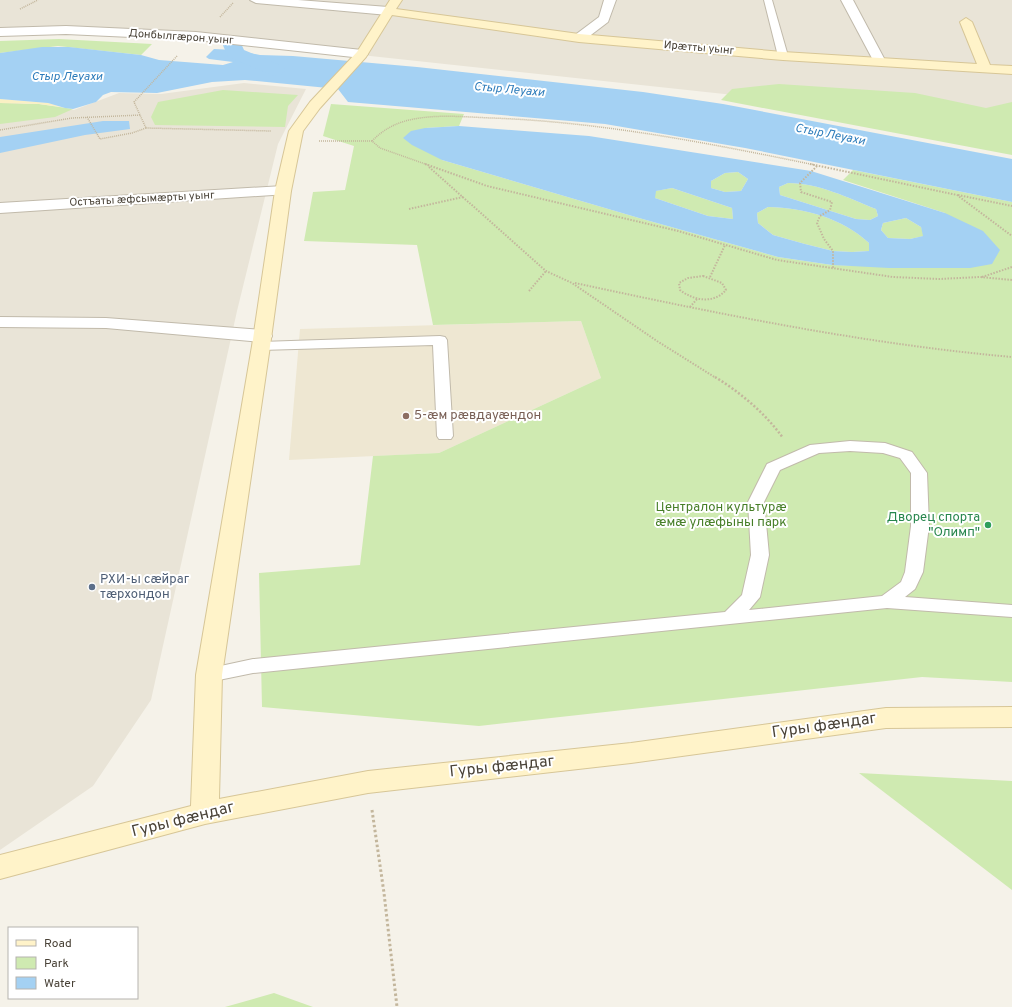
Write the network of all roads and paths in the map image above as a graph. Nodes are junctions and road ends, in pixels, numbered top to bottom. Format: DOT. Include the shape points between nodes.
graph roads {
  1 [pos="256,0"];
  2 [pos="396,0"];
  3 [pos="610,0"];
  4 [pos="768,0"];
  5 [pos="847,0"];
  6 [pos="388,11"];
  7 [pos="966,22"];
  8 [pos="0,32"];
  9 [pos="196,36"];
  10 [pos="579,38"];
  11 [pos="362,54"];
  12 [pos="783,56"];
  13 [pos="880,62"];
  14 [pos="985,68"];
  15 [pos="1012,70"];
  16 [pos="141,116"];
  17 [pos="86,117"];
  18 [pos="146,128"];
  19 [pos="0,130"];
  20 [pos="295,136"];
  21 [pos="372,141"];
  22 [pos="427,165"];
  23 [pos="817,166"];
  24 [pos="283,191"];
  25 [pos="957,195"];
  26 [pos="463,196"];
  27 [pos="1012,206"];
  28 [pos="0,208"];
  29 [pos="409,209"];
  30 [pos="1012,236"];
  31 [pos="725,245"];
  32 [pos="1012,267"];
  33 [pos="832,268"];
  34 [pos="546,270"];
  35 [pos="710,277"];
  36 [pos="980,277"];
  37 [pos="1012,280"];
  38 [pos="572,283"];
  39 [pos="529,291"];
  40 [pos="697,298"];
  41 [pos="689,308"];
  42 [pos="0,322"];
  43 [pos="262,341"];
  44 [pos="1012,358"];
  45 [pos="446,436"];
  46 [pos="797,456"];
  47 [pos="886,602"];
  48 [pos="1012,611"];
  49 [pos="730,618"];
  50 [pos="208,675"];
  51 [pos="1012,717"];
  52 [pos="368,782"];
  53 [pos="205,814"];
  54 [pos="0,867"];
  55 [pos="397,1007"];
  1 -- 6 [label="street"];
  2 -- 6 [label="street"];
  3 -- 10 [label="street" via="604,19"];
  4 -- 12 [label="lane"];
  5 -- 13 [label="street"];
  6 -- 10 [label="street, Ирæтты уынг"];
  6 -- 11 [label="street"];
  7 -- 14 [label="street"];
  8 -- 9 [label="street, Донбылгæрон уынг" via="66,30"];
  9 -- 11 [label="street, Донбылгæрон уынг"];
  9 -- 16 [label="path" via="134,102"];
  10 -- 12 [label="street, Ирæтты уынг"];
  11 -- 20 [label="street" via="316,105"];
  12 -- 13 [label="street, Ирæтты уынг"];
  13 -- 14 [label="street, Ирæтты уынг"];
  14 -- 15 [label="street, Ирæтты уынг"];
  16 -- 17 [label="path"];
  16 -- 18 [label="path"];
  17 -- 18 [label="path" via="100,139"];
  17 -- 19 [label="path"];
  18 -- 20 [label="path"];
  20 -- 21 [label="path"];
  20 -- 24 [label="street"];
  21 -- 22 [label="path" via="380,148"];
  21 -- 23 [label="path" via="383,130 402,122 434,116 460,116 625,129"];
  22 -- 26 [label="path"];
  22 -- 31 [label="path" via="487,186 678,231"];
  23 -- 25 [label="path"];
  23 -- 33 [label="path" via="800,183 801,192 832,202 830,210 820,216 817,223 833,251"];
  24 -- 28 [label="street, Остъаты æфсымæрты уынг"];
  24 -- 43 [label="street"];
  25 -- 27 [label="path"];
  25 -- 30 [label="path"];
  26 -- 29 [label="path"];
  26 -- 34 [label="path"];
  31 -- 33 [label="path" via="777,260"];
  31 -- 35 [label="path"];
  32 -- 36 [label="path"];
  33 -- 36 [label="path" via="894,277"];
  34 -- 38 [label="path"];
  34 -- 39 [label="path"];
  35 -- 40 [label="path" via="722,282 726,290 724,294 712,298"];
  35 -- 40 [label="path" via="695,276 679,283 678,287 684,294"];
  36 -- 37 [label="path"];
  38 -- 41 [label="path"];
  38 -- 46 [label="path" via="744,398 776,428"];
  40 -- 41 [label="path"];
  41 -- 44 [label="path" via="935,350"];
  42 -- 43 [label="street" via="106,323"];
  43 -- 45 [label="lane" via="440,340"];
  43 -- 50 [label="street"];
  46 -- 47 [label="lane" via="816,448 886,448 906,455 919,473 920,526 914,572 910,586"];
  46 -- 49 [label="lane" via="773,467 756,502 759,562 751,597"];
  47 -- 48 [label="lane"];
  47 -- 49 [label="lane"];
  49 -- 50 [label="lane" via="253,666"];
  50 -- 53 [label="street"];
  51 -- 52 [label="street, Гуры фӕндаг" via="886,718 631,753"];
  52 -- 53 [label="street, Гуры фӕндаг"];
  52 -- 55 [label="path"];
  53 -- 54 [label="street, Гуры фӕндаг"];
}
